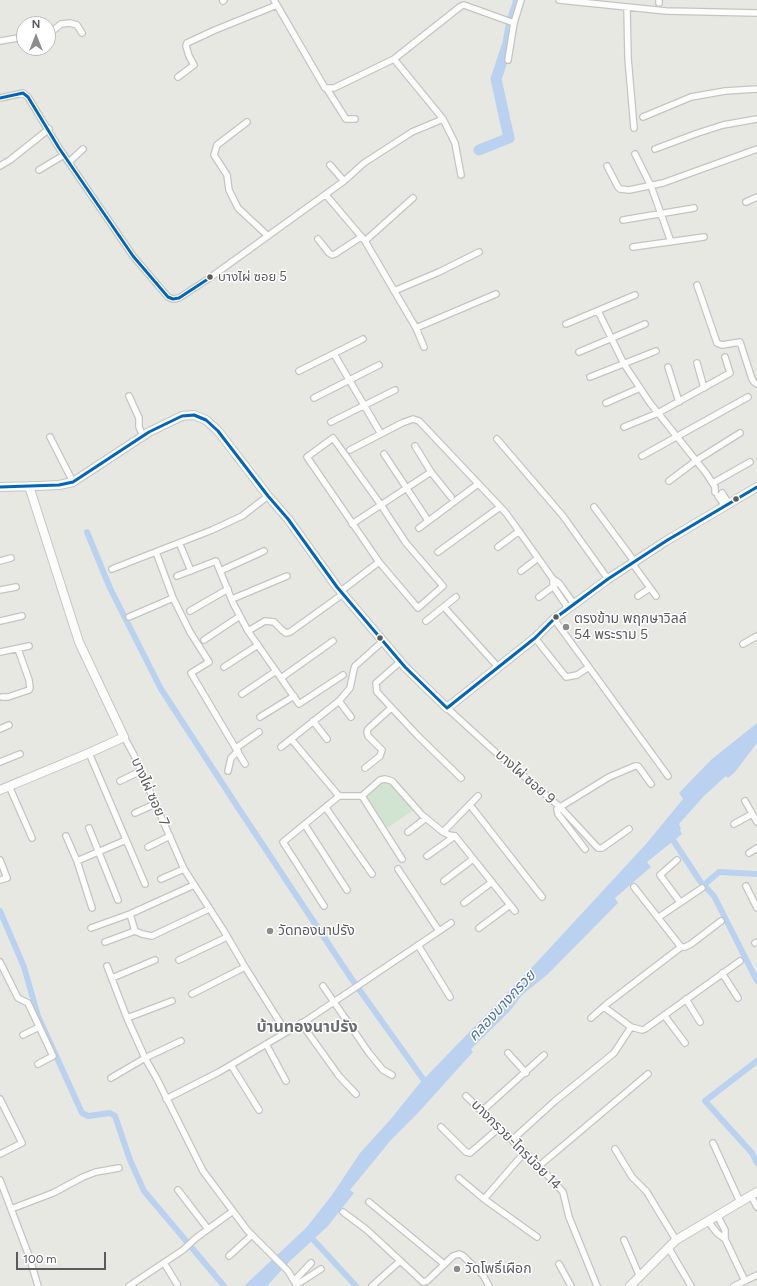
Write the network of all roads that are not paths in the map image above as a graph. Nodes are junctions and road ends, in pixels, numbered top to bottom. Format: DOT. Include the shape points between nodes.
graph roads {
  1 [pos="521,0"];
  2 [pos="559,0"];
  3 [pos="275,2"];
  4 [pos="628,8"];
  5 [pos="757,13"];
  6 [pos="511,22"];
  7 [pos="56,28"];
  8 [pos="82,33"];
  9 [pos="16,38"];
  10 [pos="0,41"];
  11 [pos="394,59"];
  12 [pos="508,60"];
  13 [pos="178,77"];
  14 [pos="327,89"];
  15 [pos="757,89"];
  16 [pos="0,98"];
  17 [pos="643,117"];
  18 [pos="355,119"];
  19 [pos="443,119"];
  20 [pos="757,119"];
  21 [pos="247,122"];
  22 [pos="634,128"];
  23 [pos="49,129"];
  24 [pos="757,148"];
  25 [pos="84,149"];
  26 [pos="655,149"];
  27 [pos="635,154"];
  28 [pos="64,155"];
  29 [pos="69,162"];
  30 [pos="330,165"];
  31 [pos="0,166"];
  32 [pos="607,166"];
  33 [pos="39,170"];
  34 [pos="461,175"];
  35 [pos="344,182"];
  36 [pos="652,186"];
  37 [pos="326,195"];
  38 [pos="757,197"];
  39 [pos="413,198"];
  40 [pos="746,202"];
  41 [pos="694,208"];
  42 [pos="661,214"];
  43 [pos="624,220"];
  44 [pos="268,236"];
  45 [pos="704,237"];
  46 [pos="318,239"];
  47 [pos="363,239"];
  48 [pos="671,242"];
  49 [pos="633,247"];
  50 [pos="478,252"];
  51 [pos="697,285"];
  52 [pos="394,291"];
  53 [pos="496,294"];
  54 [pos="635,295"];
  55 [pos="598,311"];
  56 [pos="566,324"];
  57 [pos="645,324"];
  58 [pos="416,328"];
  59 [pos="610,338"];
  60 [pos="363,339"];
  61 [pos="424,347"];
  62 [pos="656,351"];
  63 [pos="578,352"];
  64 [pos="334,354"];
  65 [pos="725,357"];
  66 [pos="697,363"];
  67 [pos="624,364"];
  68 [pos="380,365"];
  69 [pos="668,366"];
  70 [pos="299,371"];
  71 [pos="590,378"];
  72 [pos="349,380"];
  73 [pos="757,384"];
  74 [pos="640,388"];
  75 [pos="704,388"];
  76 [pos="395,390"];
  77 [pos="129,396"];
  78 [pos="748,396"];
  79 [pos="314,398"];
  80 [pos="679,402"];
  81 [pos="606,403"];
  82 [pos="364,406"];
  83 [pos="658,413"];
  84 [pos="331,422"];
  85 [pos="624,427"];
  86 [pos="740,433"];
  87 [pos="381,434"];
  88 [pos="143,436"];
  89 [pos="50,437"];
  90 [pos="677,437"];
  91 [pos="497,439"];
  92 [pos="414,446"];
  93 [pos="350,450"];
  94 [pos="384,454"];
  95 [pos="642,456"];
  96 [pos="697,460"];
  97 [pos="750,462"];
  98 [pos="431,472"];
  99 [pos="669,481"];
  100 [pos="73,482"];
  101 [pos="478,484"];
  102 [pos="29,486"];
  103 [pos="0,487"];
  104 [pos="406,488"];
  105 [pos="757,488"];
  106 [pos="717,490"];
  107 [pos="268,496"];
  108 [pos="451,497"];
  109 [pos="381,505"];
  110 [pos="727,505"];
  111 [pos="500,507"];
  112 [pos="594,507"];
  113 [pos="427,519"];
  114 [pos="352,524"];
  115 [pos="419,528"];
  116 [pos="519,531"];
  117 [pos="181,546"];
  118 [pos="498,547"];
  119 [pos="264,551"];
  120 [pos="156,552"];
  121 [pos="438,552"];
  122 [pos="11,558"];
  123 [pos="538,558"];
  124 [pos="0,561"];
  125 [pos="379,562"];
  126 [pos="633,562"];
  127 [pos="112,568"];
  128 [pos="191,571"];
  129 [pos="220,571"];
  130 [pos="520,571"];
  131 [pos="177,576"];
  132 [pos="287,576"];
  133 [pos="608,579"];
  134 [pos="553,580"];
  135 [pos="559,583"];
  136 [pos="553,586"];
  137 [pos="16,587"];
  138 [pos="650,588"];
  139 [pos="228,589"];
  140 [pos="0,590"];
  141 [pos="342,593"];
  142 [pos="638,596"];
  143 [pos="656,596"];
  144 [pos="456,597"];
  145 [pos="173,598"];
  146 [pos="539,598"];
  147 [pos="232,599"];
  148 [pos="571,606"];
  149 [pos="444,607"];
  150 [pos="190,611"];
  151 [pos="22,616"];
  152 [pos="240,616"];
  153 [pos="129,617"];
  154 [pos="554,619"];
  155 [pos="0,621"];
  156 [pos="426,621"];
  157 [pos="248,631"];
  158 [pos="757,636"];
  159 [pos="535,638"];
  160 [pos="204,640"];
  161 [pos="333,641"];
  162 [pos="383,642"];
  163 [pos="743,644"];
  164 [pos="258,645"];
  165 [pos="29,646"];
  166 [pos="18,649"];
  167 [pos="0,652"];
  168 [pos="400,662"];
  169 [pos="224,667"];
  170 [pos="498,667"];
  171 [pos="589,667"];
  172 [pos="276,671"];
  173 [pos="342,675"];
  174 [pos="281,678"];
  175 [pos="242,694"];
  176 [pos="1,695"];
  177 [pos="294,696"];
  178 [pos="339,701"];
  179 [pos="391,708"];
  180 [pos="447,708"];
  181 [pos="260,717"];
  182 [pos="351,717"];
  183 [pos="313,721"];
  184 [pos="9,725"];
  185 [pos="0,729"];
  186 [pos="259,732"];
  187 [pos="124,737"];
  188 [pos="291,739"];
  189 [pos="327,739"];
  190 [pos="281,747"];
  191 [pos="237,749"];
  192 [pos="89,753"];
  193 [pos="20,754"];
  194 [pos="0,762"];
  195 [pos="245,764"];
  196 [pos="365,768"];
  197 [pos="141,771"];
  198 [pos="228,771"];
  199 [pos="668,776"];
  200 [pos="461,778"];
  201 [pos="120,781"];
  202 [pos="651,784"];
  203 [pos="9,786"];
  204 [pos="0,790"];
  205 [pos="339,796"];
  206 [pos="362,796"];
  207 [pos="478,796"];
  208 [pos="745,801"];
  209 [pos="156,804"];
  210 [pos="470,805"];
  211 [pos="560,807"];
  212 [pos="326,808"];
  213 [pos="134,813"];
  214 [pos="752,814"];
  215 [pos="426,818"];
  216 [pos="757,822"];
  217 [pos="734,824"];
  218 [pos="305,825"];
  219 [pos="89,828"];
  220 [pos="629,829"];
  221 [pos="408,832"];
  222 [pos="443,832"];
  223 [pos="66,836"];
  224 [pos="170,836"];
  225 [pos="455,836"];
  226 [pos="32,838"];
  227 [pos="126,840"];
  228 [pos="148,847"];
  229 [pos="757,848"];
  230 [pos="585,849"];
  231 [pos="99,852"];
  232 [pos="749,853"];
  233 [pos="427,856"];
  234 [pos="402,859"];
  235 [pos="0,860"];
  236 [pos="474,860"];
  237 [pos="677,860"];
  238 [pos="77,861"];
  239 [pos="184,869"];
  240 [pos="398,869"];
  241 [pos="372,874"];
  242 [pos="162,879"];
  243 [pos="0,880"];
  244 [pos="444,881"];
  245 [pos="492,882"];
  246 [pos="145,884"];
  247 [pos="194,885"];
  248 [pos="746,886"];
  249 [pos="634,887"];
  250 [pos="702,888"];
  251 [pos="347,890"];
  252 [pos="542,897"];
  253 [pos="118,900"];
  254 [pos="680,902"];
  255 [pos="464,903"];
  256 [pos="510,905"];
  257 [pos="324,906"];
  258 [pos="92,908"];
  259 [pos="757,908"];
  260 [pos="209,909"];
  261 [pos="515,912"];
  262 [pos="130,914"];
  263 [pos="659,917"];
  264 [pos="721,921"];
  265 [pos="451,924"];
  266 [pos="91,928"];
  267 [pos="479,928"];
  268 [pos="135,931"];
  269 [pos="439,931"];
  270 [pos="227,936"];
  271 [pos="105,942"];
  272 [pos="418,945"];
  273 [pos="681,947"];
  274 [pos="155,960"];
  275 [pos="178,960"];
  276 [pos="740,961"];
  277 [pos="0,962"];
  278 [pos="244,965"];
  279 [pos="108,966"];
  280 [pos="722,973"];
  281 [pos="112,978"];
  282 [pos="324,986"];
  283 [pos="192,994"];
  284 [pos="450,997"];
  285 [pos="738,998"];
  286 [pos="686,999"];
  287 [pos="172,1001"];
  288 [pos="334,1001"];
  289 [pos="604,1007"];
  290 [pos="664,1015"];
  291 [pos="127,1018"];
  292 [pos="591,1018"];
  293 [pos="700,1022"];
  294 [pos="301,1023"];
  295 [pos="39,1027"];
  296 [pos="631,1027"];
  297 [pos="286,1032"];
  298 [pos="23,1035"];
  299 [pos="181,1041"];
  300 [pos="685,1043"];
  301 [pos="266,1044"];
  302 [pos="508,1053"];
  303 [pos="544,1056"];
  304 [pos="145,1058"];
  305 [pos="38,1064"];
  306 [pos="231,1065"];
  307 [pos="526,1072"];
  308 [pos="648,1074"];
  309 [pos="392,1075"];
  310 [pos="111,1078"];
  311 [pos="286,1081"];
  312 [pos="356,1094"];
  313 [pos="466,1096"];
  314 [pos="0,1099"];
  315 [pos="166,1099"];
  316 [pos="259,1110"];
  317 [pos="482,1111"];
  318 [pos="441,1127"];
  319 [pos="499,1128"];
  320 [pos="512,1140"];
  321 [pos="713,1143"];
  322 [pos="615,1149"];
  323 [pos="524,1153"];
  324 [pos="0,1154"];
  325 [pos="539,1166"];
  326 [pos="119,1168"];
  327 [pos="459,1178"];
  328 [pos="0,1180"];
  329 [pos="178,1190"];
  330 [pos="754,1194"];
  331 [pos="7,1198"];
  332 [pos="484,1199"];
  333 [pos="0,1200"];
  334 [pos="370,1202"];
  335 [pos="740,1202"];
  336 [pos="757,1207"];
  337 [pos="12,1209"];
  338 [pos="233,1211"];
  339 [pos="343,1212"];
  340 [pos="717,1215"];
  341 [pos="708,1221"];
  342 [pos="208,1229"];
  343 [pos="252,1235"];
  344 [pos="537,1237"];
  345 [pos="725,1239"];
  346 [pos="624,1240"];
  347 [pos="676,1240"];
  348 [pos="668,1247"];
  349 [pos="229,1256"];
  350 [pos="400,1261"];
  351 [pos="164,1263"];
  352 [pos="311,1263"];
  353 [pos="444,1264"];
  354 [pos="559,1264"];
  355 [pos="321,1268"];
  356 [pos="757,1275"];
  357 [pos="640,1277"];
  358 [pos="745,1281"];
  359 [pos="177,1284"];
  360 [pos="296,1284"];
  361 [pos="38,1286"];
  362 [pos="129,1286"];
  363 [pos="372,1286"];
  364 [pos="489,1286"];
  365 [pos="571,1286"];
  366 [pos="597,1286"];
  367 [pos="630,1286"];
  368 [pos="691,1286"];
  369 [pos="734,1286"];
  1 -- 6 [label="street"];
  2 -- 4 [label="street"];
  3 -- 13 [label="street" via="187,43 189,56 194,65"];
  3 -- 14 [label="street"];
  4 -- 5 [label="street"];
  4 -- 22 [label="street" via="628,58"];
  6 -- 11 [label="street" via="468,6 460,6"];
  6 -- 12 [label="street"];
  7 -- 8 [label="street" via="61,24 70,23 77,25"];
  9 -- 10 [label="street"];
  11 -- 14 [label="street"];
  11 -- 19 [label="street"];
  14 -- 18 [label="street" via="346,119"];
  15 -- 17 [label="street" via="691,97"];
  16 -- 23 [label="street" via="23,94 28,97"];
  19 -- 34 [label="street" via="455,144"];
  19 -- 35 [label="street" via="412,132 364,163"];
  20 -- 26 [label="street" via="698,132"];
  21 -- 44 [label="street" via="217,145 214,155 227,175 229,190 238,208"];
  23 -- 28 [label="street"];
  23 -- 31 [label="street"];
  24 -- 36 [label="street"];
  25 -- 29 [label="street"];
  27 -- 36 [label="street"];
  28 -- 29 [label="street"];
  28 -- 33 [label="street"];
  29 -- 44 [label="street" via="133,256 168,297 173,299 179,298 211,277"];
  30 -- 35 [label="street"];
  32 -- 36 [label="street" via="620,189"];
  35 -- 37 [label="street"];
  36 -- 42 [label="street"];
  37 -- 44 [label="street"];
  37 -- 47 [label="street"];
  38 -- 40 [label="street"];
  39 -- 47 [label="street"];
  41 -- 42 [label="street"];
  42 -- 43 [label="street"];
  42 -- 48 [label="street"];
  45 -- 48 [label="street"];
  46 -- 47 [label="street" via="332,255"];
  47 -- 52 [label="street"];
  48 -- 49 [label="street"];
  50 -- 52 [label="street"];
  51 -- 73 [label="street" via="717,343 740,342 754,382"];
  52 -- 58 [label="street"];
  53 -- 58 [label="street"];
  54 -- 55 [label="street"];
  55 -- 56 [label="street"];
  55 -- 59 [label="street"];
  57 -- 59 [label="street"];
  58 -- 61 [label="street"];
  59 -- 63 [label="street"];
  59 -- 67 [label="street"];
  60 -- 64 [label="street"];
  62 -- 67 [label="street"];
  64 -- 70 [label="street"];
  64 -- 72 [label="street"];
  65 -- 75 [label="street" via="733,371"];
  66 -- 75 [label="street"];
  67 -- 71 [label="street"];
  67 -- 74 [label="street"];
  68 -- 72 [label="street"];
  69 -- 80 [label="street"];
  72 -- 79 [label="street"];
  72 -- 82 [label="street"];
  74 -- 81 [label="street"];
  74 -- 83 [label="street"];
  75 -- 80 [label="street"];
  76 -- 82 [label="street"];
  77 -- 88 [label="street" via="139,418 138,427"];
  78 -- 90 [label="street"];
  80 -- 83 [label="street"];
  82 -- 84 [label="street"];
  82 -- 87 [label="street"];
  83 -- 85 [label="street"];
  83 -- 90 [label="street"];
  86 -- 96 [label="street"];
  87 -- 93 [label="street"];
  87 -- 101 [label="street" via="402,423 416,420"];
  88 -- 100 [label="street"];
  88 -- 107 [label="street" via="182,416 194,415 206,420 218,430"];
  89 -- 100 [label="street"];
  90 -- 95 [label="street"];
  90 -- 96 [label="street"];
  91 -- 133 [label="street" via="563,516"];
  92 -- 98 [label="street"];
  94 -- 104 [label="street"];
  96 -- 99 [label="street"];
  96 -- 106 [label="street"];
  97 -- 106 [label="street"];
  98 -- 104 [label="street"];
  98 -- 108 [label="street"];
  100 -- 102 [label="street"];
  101 -- 111 [label="street"];
  101 -- 115 [label="street"];
  102 -- 103 [label="street"];
  102 -- 187 [label="street" via="79,642"];
  104 -- 109 [label="street"];
  104 -- 113 [label="street"];
  105 -- 110 [label="street"];
  106 -- 110 [label="street"];
  107 -- 120 [label="street" via="242,516"];
  107 -- 141 [label="street"];
  109 -- 114 [label="street"];
  109 -- 114 [label="street" via="333,438 306,456"];
  109 -- 125 [label="street" via="406,543 443,586 418,608"];
  110 -- 126 [label="street"];
  111 -- 116 [label="street"];
  111 -- 121 [label="street"];
  112 -- 126 [label="street"];
  114 -- 125 [label="street"];
  116 -- 118 [label="street"];
  116 -- 123 [label="street"];
  117 -- 128 [label="street"];
  119 -- 129 [label="street"];
  120 -- 127 [label="street"];
  120 -- 145 [label="street"];
  122 -- 124 [label="street"];
  123 -- 130 [label="street"];
  123 -- 134 [label="street"];
  125 -- 141 [label="street"];
  126 -- 133 [label="street"];
  126 -- 138 [label="street"];
  128 -- 129 [label="street" via="216,561"];
  128 -- 131 [label="street"];
  129 -- 139 [label="street"];
  132 -- 147 [label="street"];
  133 -- 148 [label="street"];
  134 -- 135 [label="street"];
  134 -- 136 [label="street"];
  135 -- 136 [label="street"];
  135 -- 148 [label="street"];
  136 -- 146 [label="street"];
  136 -- 148 [label="street"];
  137 -- 140 [label="street"];
  138 -- 142 [label="street"];
  138 -- 143 [label="street"];
  139 -- 147 [label="street"];
  139 -- 150 [label="street"];
  141 -- 157 [label="street" via="290,632 282,630 274,622 265,622"];
  141 -- 162 [label="street"];
  144 -- 149 [label="street"];
  145 -- 153 [label="street"];
  145 -- 191 [label="street" via="209,662 191,673"];
  147 -- 152 [label="street"];
  148 -- 154 [label="street"];
  149 -- 156 [label="street"];
  149 -- 170 [label="street"];
  151 -- 155 [label="street"];
  152 -- 157 [label="street"];
  152 -- 160 [label="street"];
  154 -- 159 [label="street"];
  154 -- 171 [label="street"];
  157 -- 164 [label="street"];
  158 -- 163 [label="street"];
  159 -- 170 [label="street"];
  159 -- 171 [label="street" via="566,677 577,675"];
  161 -- 174 [label="street"];
  162 -- 168 [label="street"];
  162 -- 178 [label="street" via="355,666 350,688"];
  164 -- 169 [label="street"];
  164 -- 172 [label="street"];
  165 -- 166 [label="street"];
  166 -- 167 [label="street"];
  166 -- 176 [label="street" via="30,688 8,697"];
  168 -- 179 [label="street" via="376,683 377,692"];
  168 -- 180 [label="street"];
  170 -- 180 [label="street"];
  171 -- 199 [label="street"];
  172 -- 174 [label="street"];
  172 -- 175 [label="street"];
  173 -- 177 [label="street" via="299,704"];
  174 -- 177 [label="street"];
  177 -- 181 [label="street"];
  178 -- 182 [label="street"];
  178 -- 183 [label="street"];
  179 -- 196 [label="street" via="368,729 368,736 382,750 380,756"];
  179 -- 200 [label="street"];
  180 -- 211 [label="street, บางไผ่ ซอย 9"];
  183 -- 188 [label="street"];
  183 -- 189 [label="street"];
  184 -- 185 [label="street"];
  186 -- 191 [label="street"];
  187 -- 192 [label="street"];
  187 -- 197 [label="street, บางไผ่ ซอย 7"];
  188 -- 190 [label="street"];
  188 -- 205 [label="street"];
  191 -- 195 [label="street"];
  191 -- 198 [label="street" via="231,758"];
  192 -- 203 [label="street"];
  192 -- 227 [label="street"];
  193 -- 194 [label="street"];
  197 -- 201 [label="street"];
  197 -- 209 [label="street, บางไผ่ ซอย 7"];
  202 -- 211 [label="street" via="638,766 635,766"];
  203 -- 204 [label="street"];
  203 -- 226 [label="street"];
  205 -- 206 [label="street"];
  205 -- 212 [label="street"];
  206 -- 215 [label="street" via="380,780 392,781 415,809"];
  206 -- 234 [label="street"];
  207 -- 210 [label="street"];
  208 -- 214 [label="street"];
  209 -- 213 [label="street"];
  209 -- 224 [label="street, บางไผ่ ซอย 7"];
  210 -- 222 [label="street"];
  210 -- 252 [label="street"];
  211 -- 220 [label="street, บางไผ่ ซอย 9" via="600,849"];
  211 -- 230 [label="street" via="557,809 558,814"];
  212 -- 218 [label="street"];
  212 -- 241 [label="street"];
  214 -- 216 [label="street"];
  214 -- 217 [label="street"];
  215 -- 221 [label="street"];
  215 -- 222 [label="street"];
  218 -- 251 [label="street"];
  218 -- 257 [label="street" via="283,843"];
  219 -- 231 [label="street"];
  222 -- 225 [label="street"];
  223 -- 238 [label="street"];
  224 -- 228 [label="street"];
  224 -- 239 [label="street, บางไผ่ ซอย 7"];
  225 -- 233 [label="street"];
  225 -- 236 [label="street"];
  227 -- 231 [label="street"];
  227 -- 246 [label="street"];
  229 -- 232 [label="street"];
  231 -- 238 [label="street"];
  231 -- 253 [label="street"];
  235 -- 243 [label="street" via="6,878"];
  236 -- 244 [label="street"];
  236 -- 245 [label="street"];
  237 -- 254 [label="street" via="660,874"];
  238 -- 258 [label="street"];
  239 -- 242 [label="street"];
  239 -- 247 [label="street, บางไผ่ ซอย 7"];
  240 -- 269 [label="street"];
  245 -- 255 [label="street"];
  245 -- 256 [label="street"];
  247 -- 260 [label="street, บางไผ่ ซอย 7"];
  247 -- 262 [label="street"];
  248 -- 259 [label="street"];
  249 -- 263 [label="street"];
  250 -- 254 [label="street"];
  254 -- 263 [label="street"];
  256 -- 261 [label="street"];
  256 -- 267 [label="street"];
  260 -- 268 [label="street" via="152,936"];
  260 -- 270 [label="street, บางไผ่ ซอย 7"];
  262 -- 266 [label="street"];
  262 -- 268 [label="street"];
  263 -- 273 [label="street"];
  264 -- 273 [label="street" via="691,944"];
  265 -- 269 [label="street"];
  268 -- 271 [label="street"];
  269 -- 272 [label="street"];
  270 -- 275 [label="street"];
  270 -- 278 [label="street, บางไผ่ ซอย 7"];
  272 -- 284 [label="street"];
  272 -- 288 [label="street"];
  273 -- 289 [label="street"];
  274 -- 281 [label="street"];
  276 -- 280 [label="street"];
  277 -- 295 [label="street" via="18,998 28,1003"];
  278 -- 283 [label="street"];
  278 -- 297 [label="street, บางไผ่ ซอย 7"];
  279 -- 281 [label="street"];
  280 -- 285 [label="street"];
  280 -- 286 [label="street"];
  281 -- 291 [label="street"];
  282 -- 288 [label="street"];
  286 -- 290 [label="street"];
  286 -- 293 [label="street"];
  287 -- 291 [label="street"];
  288 -- 294 [label="street"];
  288 -- 309 [label="street" via="369,1053 383,1070"];
  289 -- 292 [label="street"];
  289 -- 296 [label="street"];
  290 -- 296 [label="street" via="642,1030"];
  290 -- 300 [label="street"];
  291 -- 304 [label="street"];
  294 -- 297 [label="street"];
  294 -- 312 [label="street" via="339,1076"];
  295 -- 298 [label="street"];
  295 -- 305 [label="street" via="53,1056"];
  296 -- 320 [label="street" via="614,1053"];
  297 -- 301 [label="street"];
  299 -- 304 [label="street"];
  301 -- 306 [label="street"];
  301 -- 311 [label="street"];
  302 -- 307 [label="street"];
  303 -- 307 [label="street"];
  304 -- 310 [label="street"];
  304 -- 315 [label="street"];
  306 -- 315 [label="street"];
  306 -- 316 [label="street"];
  307 -- 317 [label="street"];
  308 -- 325 [label="street"];
  313 -- 317 [label="street, บางกรวย-ไทรน้อย 14"];
  314 -- 324 [label="street" via="22,1143"];
  315 -- 338 [label="street" via="203,1171"];
  317 -- 319 [label="street, บางกรวย-ไทรน้อย 14"];
  318 -- 319 [label="street" via="470,1153"];
  319 -- 320 [label="street, บางกรวย-ไทรน้อย 14"];
  320 -- 323 [label="street, บางกรวย-ไทรน้อย 14"];
  321 -- 335 [label="street"];
  322 -- 347 [label="street" via="632,1177 651,1199"];
  323 -- 325 [label="street, บางกรวย-ไทรน้อย 14"];
  323 -- 332 [label="street"];
  325 -- 366 [label="street, บางกรวย-ไทรน้อย 14" via="563,1192 569,1218"];
  326 -- 337 [label="street" via="83,1177 53,1194"];
  327 -- 332 [label="street"];
  328 -- 331 [label="street"];
  329 -- 342 [label="street"];
  330 -- 335 [label="street"];
  330 -- 336 [label="street"];
  331 -- 333 [label="street"];
  331 -- 337 [label="street"];
  332 -- 344 [label="street"];
  334 -- 353 [label="street"];
  335 -- 340 [label="street"];
  337 -- 361 [label="street"];
  338 -- 342 [label="street"];
  338 -- 343 [label="street"];
  339 -- 350 [label="street"];
  340 -- 341 [label="street"];
  340 -- 345 [label="street"];
  341 -- 345 [label="street" via="717,1234"];
  341 -- 347 [label="street"];
  342 -- 351 [label="street"];
  343 -- 349 [label="street"];
  343 -- 360 [label="street" via="288,1271"];
  345 -- 358 [label="street"];
  346 -- 357 [label="street"];
  347 -- 348 [label="street"];
  348 -- 357 [label="street"];
  348 -- 368 [label="street"];
  350 -- 353 [label="street" via="424,1283"];
  350 -- 363 [label="street"];
  351 -- 359 [label="street"];
  351 -- 362 [label="street"];
  352 -- 360 [label="street"];
  353 -- 364 [label="street" via="456,1255 462,1256 483,1276"];
  354 -- 365 [label="street"];
  355 -- 360 [label="street"];
  356 -- 358 [label="street"];
  357 -- 367 [label="street"];
  358 -- 369 [label="street"];
}
